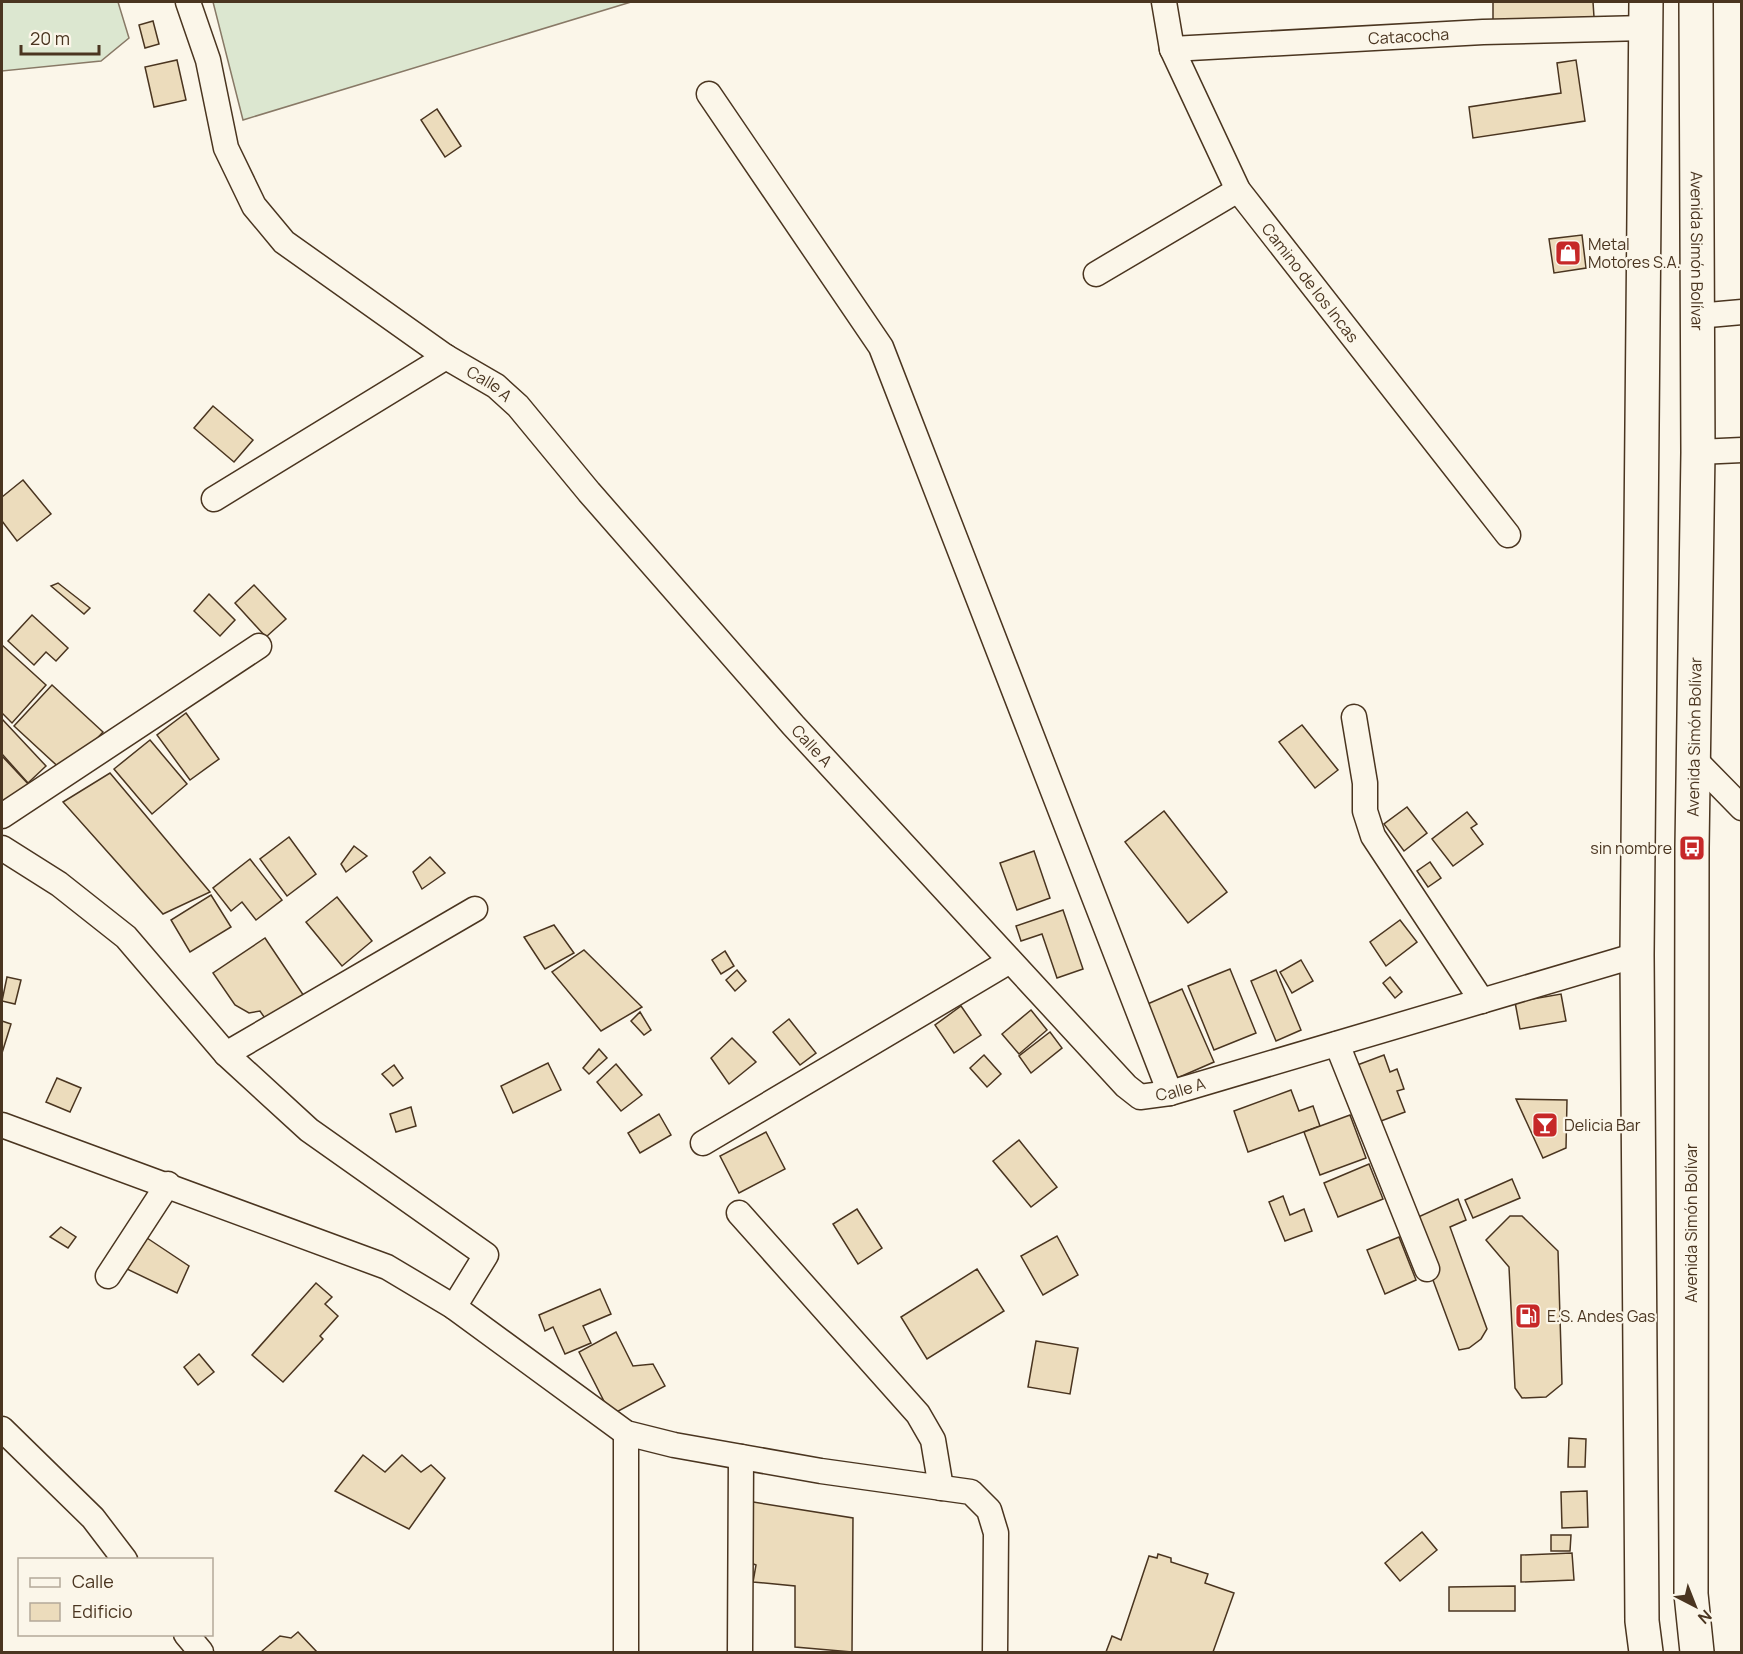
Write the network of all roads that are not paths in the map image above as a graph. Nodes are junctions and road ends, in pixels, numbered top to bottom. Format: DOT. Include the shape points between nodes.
graph roads {
  1 [pos="188,2"];
  2 [pos="1164,2"];
  3 [pos="1696,2"];
  4 [pos="1646,15"];
  5 [pos="1172,49"];
  6 [pos="709,94"];
  7 [pos="1238,190"];
  8 [pos="1096,274"];
  9 [pos="1742,312"];
  10 [pos="1697,316"];
  11 [pos="446,357"];
  12 [pos="1742,450"];
  13 [pos="1698,452"];
  14 [pos="214,499"];
  15 [pos="1508,534"];
  16 [pos="259,646"];
  17 [pos="1354,717"];
  18 [pos="1694,759"];
  19 [pos="1742,808"];
  20 [pos="2,816"];
  21 [pos="2,848"];
  22 [pos="475,909"];
  23 [pos="1636,955"];
  24 [pos="1010,961"];
  25 [pos="1482,1001"];
  26 [pos="1337,1044"];
  27 [pos="226,1054"];
  28 [pos="1170,1093"];
  29 [pos="2,1125"];
  30 [pos="703,1143"];
  31 [pos="168,1184"];
  32 [pos="739,1213"];
  33 [pos="1427,1269"];
  34 [pos="108,1276"];
  35 [pos="454,1307"];
  36 [pos="2,1429"];
  37 [pos="626,1433"];
  38 [pos="741,1457"];
  39 [pos="941,1488"];
  40 [pos="123,1558"];
  41 [pos="187,1636"];
  42 [pos="201,1653"];
  43 [pos="626,1653"];
  44 [pos="740,1653"];
  45 [pos="995,1653"];
  46 [pos="1646,1653"];
  47 [pos="1697,1653"];
  1 -- 11 [label="street, Calle A" via="208,60 226,148 254,206 284,242"];
  2 -- 5 [label="street, Camino de los Incas"];
  3 -- 10 [label="highway, Avenida Simón Bolívar"];
  4 -- 5 [label="street, Catacocha" via="1483,33"];
  4 -- 23 [label="highway"];
  5 -- 7 [label="street, Camino de los Incas"];
  6 -- 28 [label="street" via="881,347"];
  7 -- 8 [label="street"];
  7 -- 15 [label="street, Camino de los Incas"];
  9 -- 10 [label="street"];
  10 -- 13 [label="highway, Avenida Simón Bolívar"];
  11 -- 14 [label="street"];
  11 -- 24 [label="street, Calle A" via="496,386 518,406 793,725"];
  12 -- 13 [label="street"];
  13 -- 18 [label="highway, Avenida Simón Bolívar"];
  16 -- 20 [label="street"];
  17 -- 25 [label="street" via="1365,783 1365,811 1373,836"];
  18 -- 19 [label="street"];
  18 -- 47 [label="highway, Avenida Simón Bolívar" via="1690,1594"];
  21 -- 27 [label="street" via="59,884 126,938"];
  22 -- 27 [label="street"];
  23 -- 25 [label="street, Calle A"];
  23 -- 46 [label="highway" via="1642,1621"];
  24 -- 28 [label="street, Calle A" via="1126,1086 1140,1097"];
  24 -- 30 [label="street"];
  25 -- 26 [label="street, Calle A"];
  26 -- 28 [label="street, Calle A"];
  26 -- 33 [label="street"];
  27 -- 35 [label="street" via="309,1130 486,1255"];
  29 -- 31 [label="street"];
  31 -- 34 [label="street"];
  31 -- 35 [label="street" via="387,1267"];
  32 -- 39 [label="street" via="918,1414 933,1440"];
  35 -- 37 [label="street"];
  36 -- 40 [label="street" via="93,1518"];
  37 -- 38 [label="street"];
  37 -- 43 [label="street"];
  38 -- 39 [label="street"];
  38 -- 44 [label="street"];
  39 -- 45 [label="street" via="971,1492 990,1510 996,1533"];
  41 -- 42 [label="street"];
}
